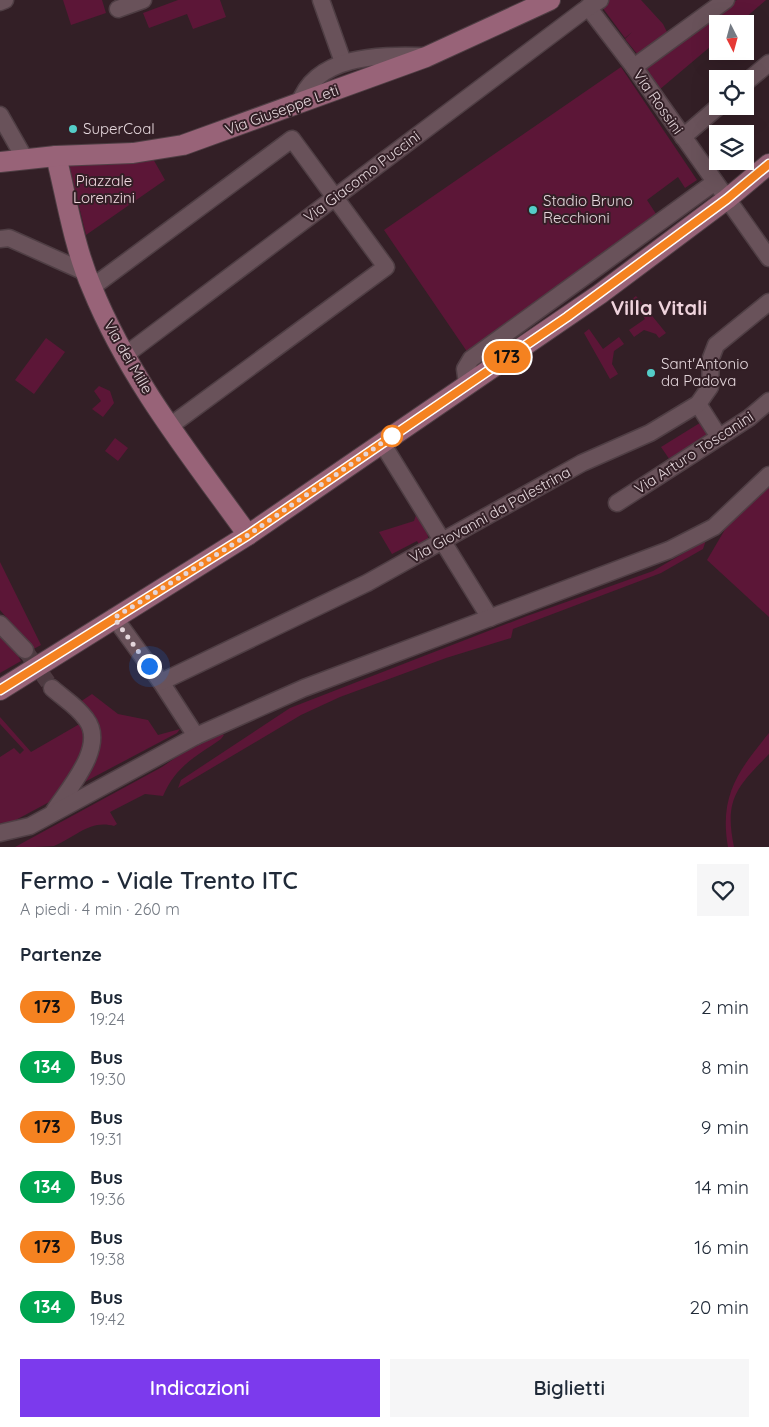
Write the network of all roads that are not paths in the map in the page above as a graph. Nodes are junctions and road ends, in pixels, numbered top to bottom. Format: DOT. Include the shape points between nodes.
graph roads {
  1 [pos="5,0"];
  2 [pos="143,0"];
  3 [pos="321,0"];
  4 [pos="550,0"];
  5 [pos="726,0"];
  6 [pos="0,2"];
  7 [pos="594,3"];
  8 [pos="118,9"];
  9 [pos="426,57"];
  10 [pos="343,62"];
  11 [pos="634,67"];
  12 [pos="767,69"];
  13 [pos="754,77"];
  14 [pos="299,104"];
  15 [pos="709,114"];
  16 [pos="0,115"];
  17 [pos="683,137"];
  18 [pos="56,156"];
  19 [pos="25,159"];
  20 [pos="0,162"];
  21 [pos="769,164"];
  22 [pos="715,182"];
  23 [pos="335,198"];
  24 [pos="727,199"];
  25 [pos="0,239"];
  26 [pos="769,258"];
  27 [pos="88,280"];
  28 [pos="769,302"];
  29 [pos="124,356"];
  30 [pos="467,384"];
  31 [pos="769,401"];
  32 [pos="698,404"];
  33 [pos="170,426"];
  34 [pos="719,437"];
  35 [pos="382,443"];
  36 [pos="769,475"];
  37 [pos="617,503"];
  38 [pos="248,535"];
  39 [pos="444,541"];
  40 [pos="114,618"];
  41 [pos="490,618"];
  42 [pos="0,624"];
  43 [pos="25,650"];
  44 [pos="161,682"];
  45 [pos="52,688"];
  46 [pos="0,690"];
  47 [pos="196,736"];
  48 [pos="52,814"];
  49 [pos="0,833"];
  1 -- 6 [label="street"];
  2 -- 8 [label="street"];
  3 -- 10 [label="street"];
  4 -- 9 [label="main road, Via Giuseppe Leti"];
  5 -- 11 [label="street"];
  7 -- 11 [label="street, Via Rossini"];
  7 -- 23 [label="street, Via Giacomo Puccini"];
  9 -- 10 [label="street" via="398,56"];
  9 -- 14 [label="main road, Via Giuseppe Leti"];
  10 -- 14 [label="street" via="311,82"];
  11 -- 17 [label="street, Via Rossini"];
  12 -- 13 [label="street"];
  14 -- 18 [label="main road, Via Giuseppe Leti" via="183,145 133,154"];
  15 -- 17 [label="street"];
  16 -- 19 [label="street"];
  17 -- 22 [label="street, Via Rossini"];
  18 -- 19 [label="main road, Via Giuseppe Leti"];
  18 -- 27 [label="main road, Via dei Mille"];
  19 -- 20 [label="main road, Via Giuseppe Leti"];
  21 -- 24 [label="main road"];
  22 -- 24 [label="street, Via Rossini"];
  22 -- 30 [label="street" via="471,359 466,369"];
  23 -- 27 [label="street" via="292,139"];
  23 -- 29 [label="street, Via Giacomo Puccini"];
  23 -- 33 [label="street" via="386,268"];
  24 -- 26 [label="street"];
  24 -- 30 [label="main road" via="600,294"];
  25 -- 27 [label="street" via="9,238"];
  27 -- 29 [label="main road, Via dei Mille"];
  28 -- 32 [label="street, Via Giovanni da Palestrina" via="716,344 711,358 710,387"];
  29 -- 33 [label="main road, Via dei Mille"];
  30 -- 35 [label="main road"];
  31 -- 34 [label="street, Via Arturo Toscanini"];
  32 -- 34 [label="street"];
  32 -- 39 [label="street, Via Giovanni da Palestrina" via="650,433 582,463"];
  33 -- 38 [label="main road, Via dei Mille"];
  34 -- 37 [label="street, Via Arturo Toscanini"];
  35 -- 38 [label="main road"];
  35 -- 39 [label="street"];
  36 -- 41 [label="street" via="714,527 669,550"];
  38 -- 40 [label="main road"];
  39 -- 41 [label="street"];
  39 -- 44 [label="street, Via Giovanni da Palestrina" via="368,583"];
  40 -- 44 [label="street"];
  40 -- 46 [label="main road"];
  41 -- 47 [label="street" via="304,688"];
  42 -- 43 [label="street"];
  44 -- 47 [label="street"];
  45 -- 48 [label="street" via="78,709 93,732 91,748 80,772"];
  47 -- 48 [label="street"];
  48 -- 49 [label="street" via="30,826"];
}
